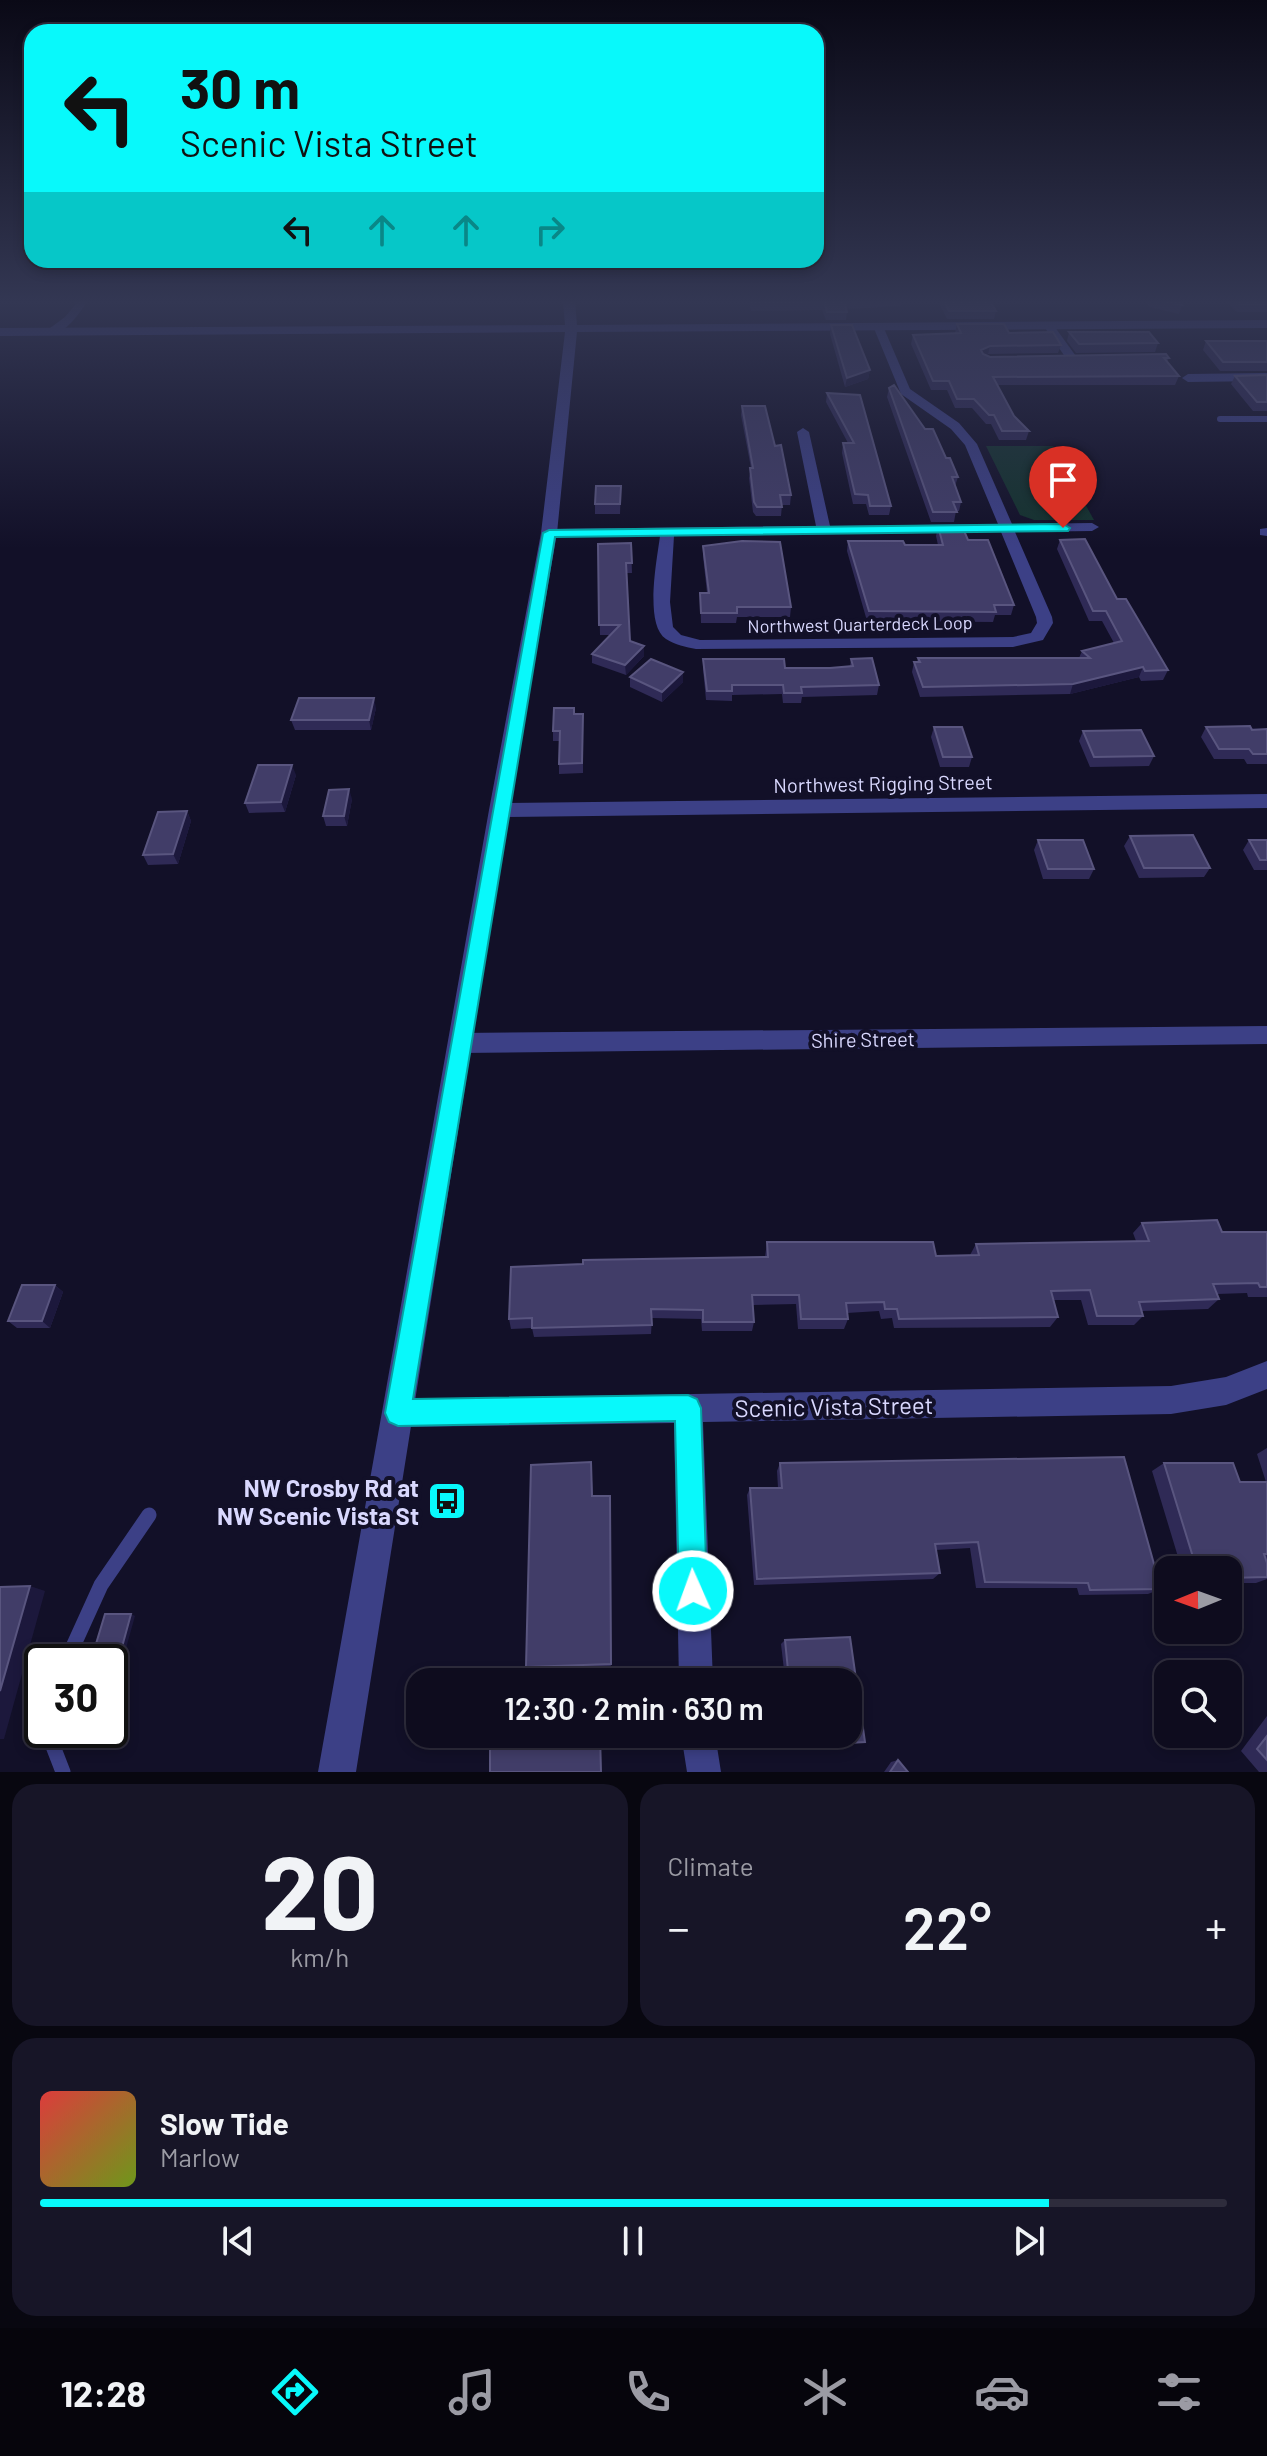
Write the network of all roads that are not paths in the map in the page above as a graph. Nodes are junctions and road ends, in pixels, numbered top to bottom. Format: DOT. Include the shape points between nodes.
graph roads {
  1 [pos="565,384"];
  2 [pos="902,384"];
  3 [pos="1220,419"];
  4 [pos="1267,419"];
  5 [pos="803,432"];
  6 [pos="1092,527"];
  7 [pos="1006,529"];
  8 [pos="824,530"];
  9 [pos="667,532"];
  10 [pos="549,533"];
  11 [pos="1267,801"];
  12 [pos="499,810"];
  13 [pos="1267,1035"];
  14 [pos="460,1043"];
  15 [pos="1267,1375"];
  16 [pos="688,1408"];
  17 [pos="398,1413"];
  18 [pos="149,1515"];
  19 [pos="74,1644"];
  20 [pos="696,1668"];
  21 [pos="54,1748"];
  22 [pos="700,1748"];
  23 [pos="63,1772"];
  24 [pos="337,1772"];
  25 [pos="704,1772"];
  1 -- 10 [label="street"];
  2 -- 7 [label="street" via="971,444"];
  3 -- 4 [label="lane"];
  5 -- 8 [label="street"];
  6 -- 7 [label="street"];
  7 -- 8 [label="street"];
  7 -- 9 [label="street, Northwest Quarterdeck Loop" via="1045,623 1037,637 1025,641 684,641 669,634 662,618"];
  8 -- 9 [label="street"];
  9 -- 10 [label="street"];
  10 -- 12 [label="street"];
  11 -- 12 [label="street, Northwest Rigging Street"];
  12 -- 14 [label="street"];
  13 -- 14 [label="street, Shire Street"];
  14 -- 17 [label="street"];
  15 -- 16 [label="street, Scenic Vista Street" via="1226,1391 1171,1400"];
  16 -- 17 [label="street, Scenic Vista Street"];
  16 -- 20 [label="street"];
  17 -- 24 [label="street"];
  18 -- 19 [label="lane" via="95,1595"];
  21 -- 23 [label="lane"];
  22 -- 25 [label="street"];
}
